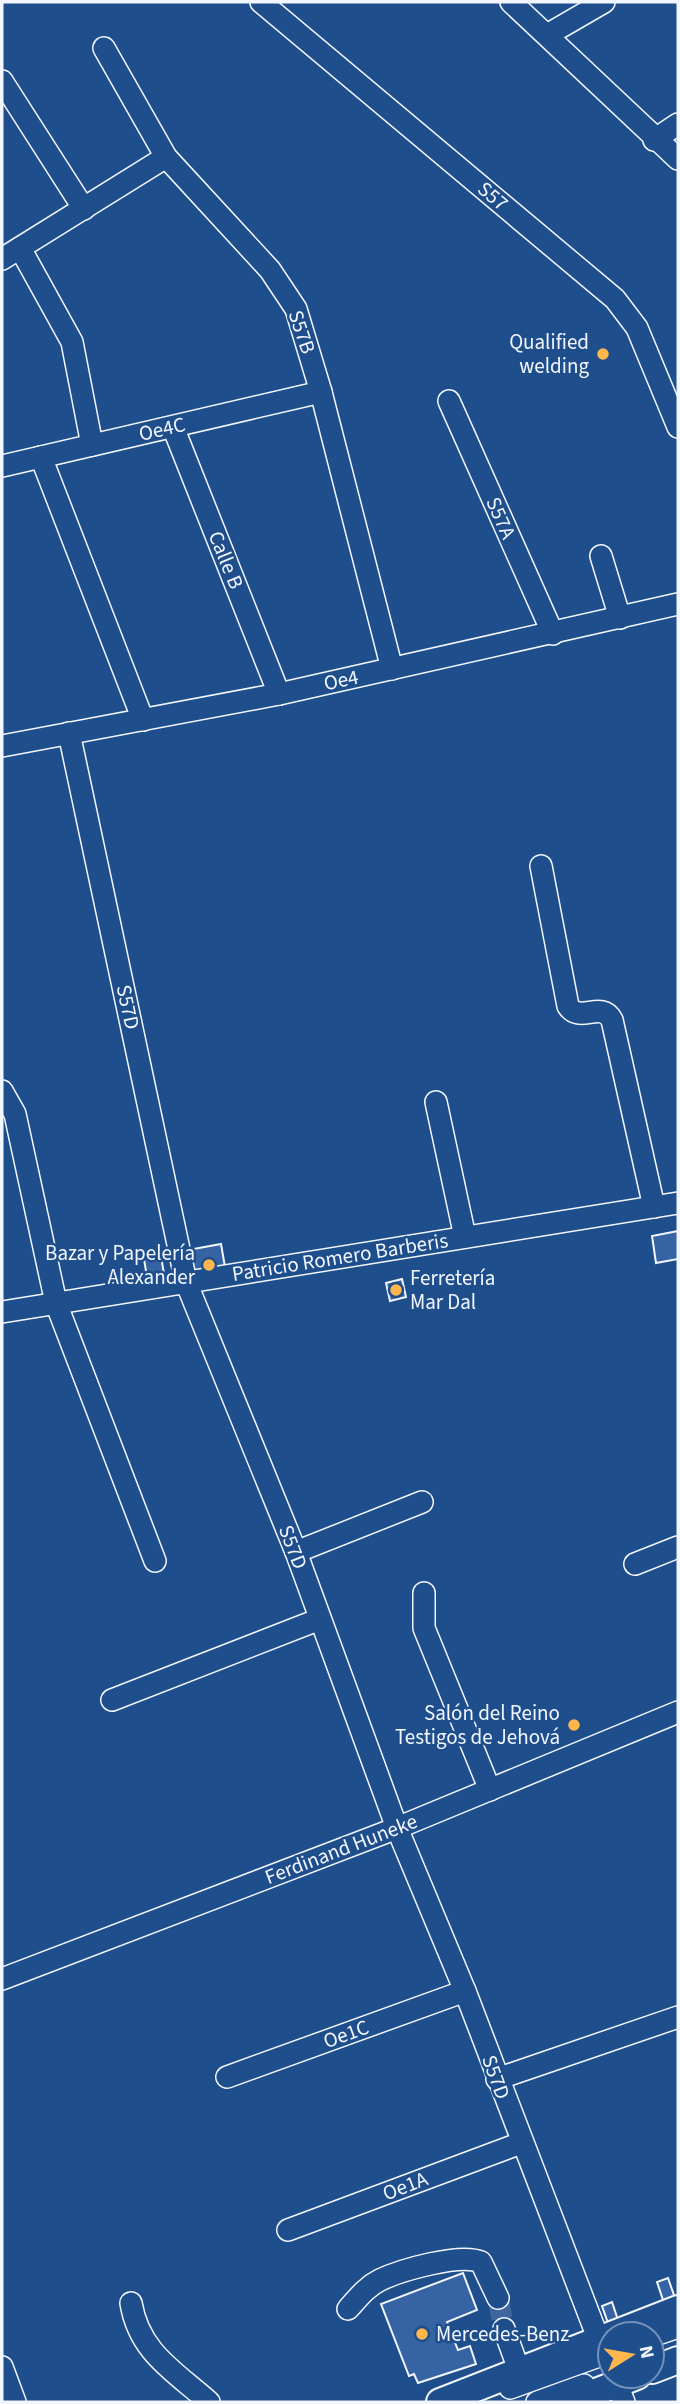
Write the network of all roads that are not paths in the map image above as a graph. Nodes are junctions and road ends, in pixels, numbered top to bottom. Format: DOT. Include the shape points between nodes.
graph roads {
  1 [pos="261,2"];
  2 [pos="512,2"];
  3 [pos="604,2"];
  4 [pos="547,35"];
  5 [pos="104,48"];
  6 [pos="2,81"];
  7 [pos="678,124"];
  8 [pos="654,140"];
  9 [pos="166,157"];
  10 [pos="678,159"];
  11 [pos="84,209"];
  12 [pos="11,254"];
  13 [pos="321,391"];
  14 [pos="449,401"];
  15 [pos="173,426"];
  16 [pos="678,426"];
  17 [pos="92,445"];
  18 [pos="41,457"];
  19 [pos="2,467"];
  20 [pos="601,556"];
  21 [pos="678,604"];
  22 [pos="620,618"];
  23 [pos="553,634"];
  24 [pos="392,669"];
  25 [pos="279,694"];
  26 [pos="143,720"];
  27 [pos="69,733"];
  28 [pos="2,746"];
  29 [pos="541,866"];
  30 [pos="2,1091"];
  31 [pos="436,1102"];
  32 [pos="678,1203"];
  33 [pos="654,1207"];
  34 [pos="465,1237"];
  35 [pos="186,1282"];
  36 [pos="56,1303"];
  37 [pos="2,1312"];
  38 [pos="422,1502"];
  39 [pos="678,1547"];
  40 [pos="296,1552"];
  41 [pos="155,1561"];
  42 [pos="635,1564"];
  43 [pos="424,1593"];
  44 [pos="320,1619"];
  45 [pos="112,1700"];
  46 [pos="678,1712"];
  47 [pos="490,1790"];
  48 [pos="397,1828"];
  49 [pos="3,1975"];
  50 [pos="465,1991"];
  51 [pos="678,2017"];
  52 [pos="227,2077"];
  53 [pos="497,2079"];
  54 [pos="522,2143"];
  55 [pos="288,2230"];
  56 [pos="498,2298"];
  57 [pos="131,2303"];
  58 [pos="348,2309"];
  59 [pos="678,2309"];
  60 [pos="655,2320"];
  61 [pos="596,2325"];
  62 [pos="504,2329"];
  63 [pos="596,2347"];
  64 [pos="596,2348"];
  65 [pos="2,2367"];
  66 [pos="519,2370"];
  67 [pos="596,2390"];
  68 [pos="604,2390"];
  69 [pos="15,2402"];
  70 [pos="209,2402"];
  71 [pos="440,2402"];
  72 [pos="471,2402"];
  73 [pos="537,2402"];
  74 [pos="569,2402"];
  1 -- 16 [label="street, S57" via="615,299 637,328"];
  2 -- 4 [label="street"];
  3 -- 4 [label="street"];
  4 -- 8 [label="street"];
  5 -- 9 [label="street, S57B"];
  6 -- 11 [label="street"];
  7 -- 8 [label="street"];
  8 -- 10 [label="street"];
  9 -- 11 [label="street"];
  9 -- 13 [label="street, S57B" via="270,270 296,309"];
  11 -- 12 [label="street"];
  12 -- 17 [label="street" via="72,342"];
  13 -- 15 [label="street, Oe4C"];
  13 -- 24 [label="street, S57B"];
  14 -- 23 [label="street, S57A"];
  15 -- 17 [label="street, Oe4C"];
  15 -- 25 [label="street, Calle B"];
  17 -- 18 [label="street, Oe4C"];
  18 -- 19 [label="street, Oe4C"];
  18 -- 26 [label="street"];
  20 -- 22 [label="street"];
  21 -- 22 [label="street, Oe4"];
  22 -- 23 [label="street, Oe4"];
  23 -- 24 [label="street, Oe4"];
  24 -- 25 [label="street, Oe4"];
  25 -- 26 [label="street, Oe4"];
  26 -- 27 [label="street, Oe4"];
  27 -- 28 [label="street, Oe4"];
  27 -- 35 [label="street, S57D"];
  29 -- 33 [label="street" via="568,1006 579,1014 601,1010 612,1020"];
  30 -- 36 [label="street" via="15,1114"];
  31 -- 34 [label="street"];
  32 -- 33 [label="street, Patricio Romero Barberis"];
  33 -- 34 [label="street, Patricio Romero Barberis"];
  34 -- 35 [label="street, Patricio Romero Barberis"];
  35 -- 36 [label="street, Patricio Romero Barberis"];
  35 -- 40 [label="street, S57D"];
  36 -- 37 [label="street, Patricio Romero Barberis"];
  36 -- 41 [label="street"];
  38 -- 40 [label="street"];
  39 -- 42 [label="street"];
  40 -- 44 [label="street, S57D"];
  43 -- 47 [label="street" via="424,1628"];
  44 -- 45 [label="street"];
  44 -- 48 [label="street, S57D"];
  46 -- 47 [label="street, Ferdinand Huneke"];
  47 -- 48 [label="street, Ferdinand Huneke"];
  48 -- 49 [label="street, Ferdinand Huneke"];
  48 -- 50 [label="street, S57D"];
  50 -- 52 [label="street, Oe1C"];
  50 -- 53 [label="street, S57D"];
  51 -- 53 [label="street"];
  53 -- 54 [label="street, S57D"];
  54 -- 55 [label="street, Oe1A"];
  54 -- 61 [label="street, S57D"];
  56 -- 58 [label="street" via="481,2262 460,2260 381,2280 364,2290"];
  57 -- 70 [label="street" via="135,2327 147,2347"];
  59 -- 60 [label="main road"];
  62 -- 66 [label="street"];
  63 -- 66 [label="main road"];
  64 -- 72 [label="street"];
  65 -- 69 [label="street"];
  66 -- 71 [label="main road"];
  67 -- 73 [label="street"];
  68 -- 74 [label="main road"];
}
